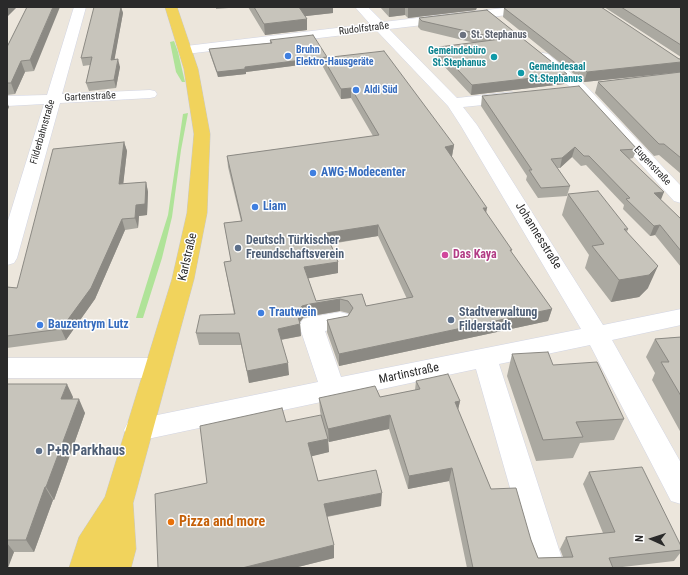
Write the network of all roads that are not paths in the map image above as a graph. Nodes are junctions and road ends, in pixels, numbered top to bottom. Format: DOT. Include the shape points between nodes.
graph roads {
  1 [pos="80,7"];
  2 [pos="171,7"];
  3 [pos="361,7"];
  4 [pos="541,7"];
  5 [pos="485,10"];
  6 [pos="504,25"];
  7 [pos="380,27"];
  8 [pos="186,50"];
  9 [pos="534,50"];
  10 [pos="587,88"];
  11 [pos="558,91"];
  12 [pos="150,94"];
  13 [pos="529,94"];
  14 [pos="52,99"];
  15 [pos="7,101"];
  16 [pos="453,103"];
  17 [pos="681,197"];
  18 [pos="7,258"];
  19 [pos="681,317"];
  20 [pos="340,320"];
  21 [pos="597,335"];
  22 [pos="485,358"];
  23 [pos="7,368"];
  24 [pos="156,368"];
  25 [pos="333,390"];
  26 [pos="138,430"];
  27 [pos="681,491"];
  28 [pos="118,502"];
  29 [pos="85,568"];
  30 [pos="115,568"];
  31 [pos="549,568"];
  1 -- 14 [label="street, Filderbahnstraße"];
  2 -- 8 [label="main road, Karlstraße"];
  3 -- 7 [label="street, Johannesstraße"];
  4 -- 5 [label="street, Rudolfstraße"];
  5 -- 6 [label="street"];
  5 -- 7 [label="street, Rudolfstraße"];
  7 -- 8 [label="street, Rudolfstraße"];
  7 -- 16 [label="street, Johannesstraße"];
  8 -- 24 [label="main road, Karlstraße" via="202,134 200,191 192,244"];
  9 -- 10 [label="street, Eugenstraße"];
  10 -- 11 [label="street"];
  10 -- 17 [label="street, Eugenstraße"];
  12 -- 14 [label="street, Gartenstraße"];
  13 -- 16 [label="street"];
  14 -- 15 [label="street, Gartenstraße"];
  14 -- 18 [label="street, Filderbahnstraße"];
  16 -- 21 [label="street, Johannesstraße" via="469,124"];
  19 -- 21 [label="street, Martinstraße"];
  20 -- 25 [label="street" via="311,325"];
  21 -- 22 [label="street, Martinstraße"];
  21 -- 27 [label="street, Johannesstraße"];
  22 -- 25 [label="street, Martinstraße"];
  22 -- 31 [label="street"];
  23 -- 24 [label="street"];
  24 -- 26 [label="main road, Karlstraße"];
  25 -- 26 [label="street, Martinstraße"];
  26 -- 28 [label="main road, Karlstraße"];
  28 -- 29 [label="main road, Karlstraße" via="90,548"];
  28 -- 30 [label="main road, Karlstraße" via="120,550"];
}
